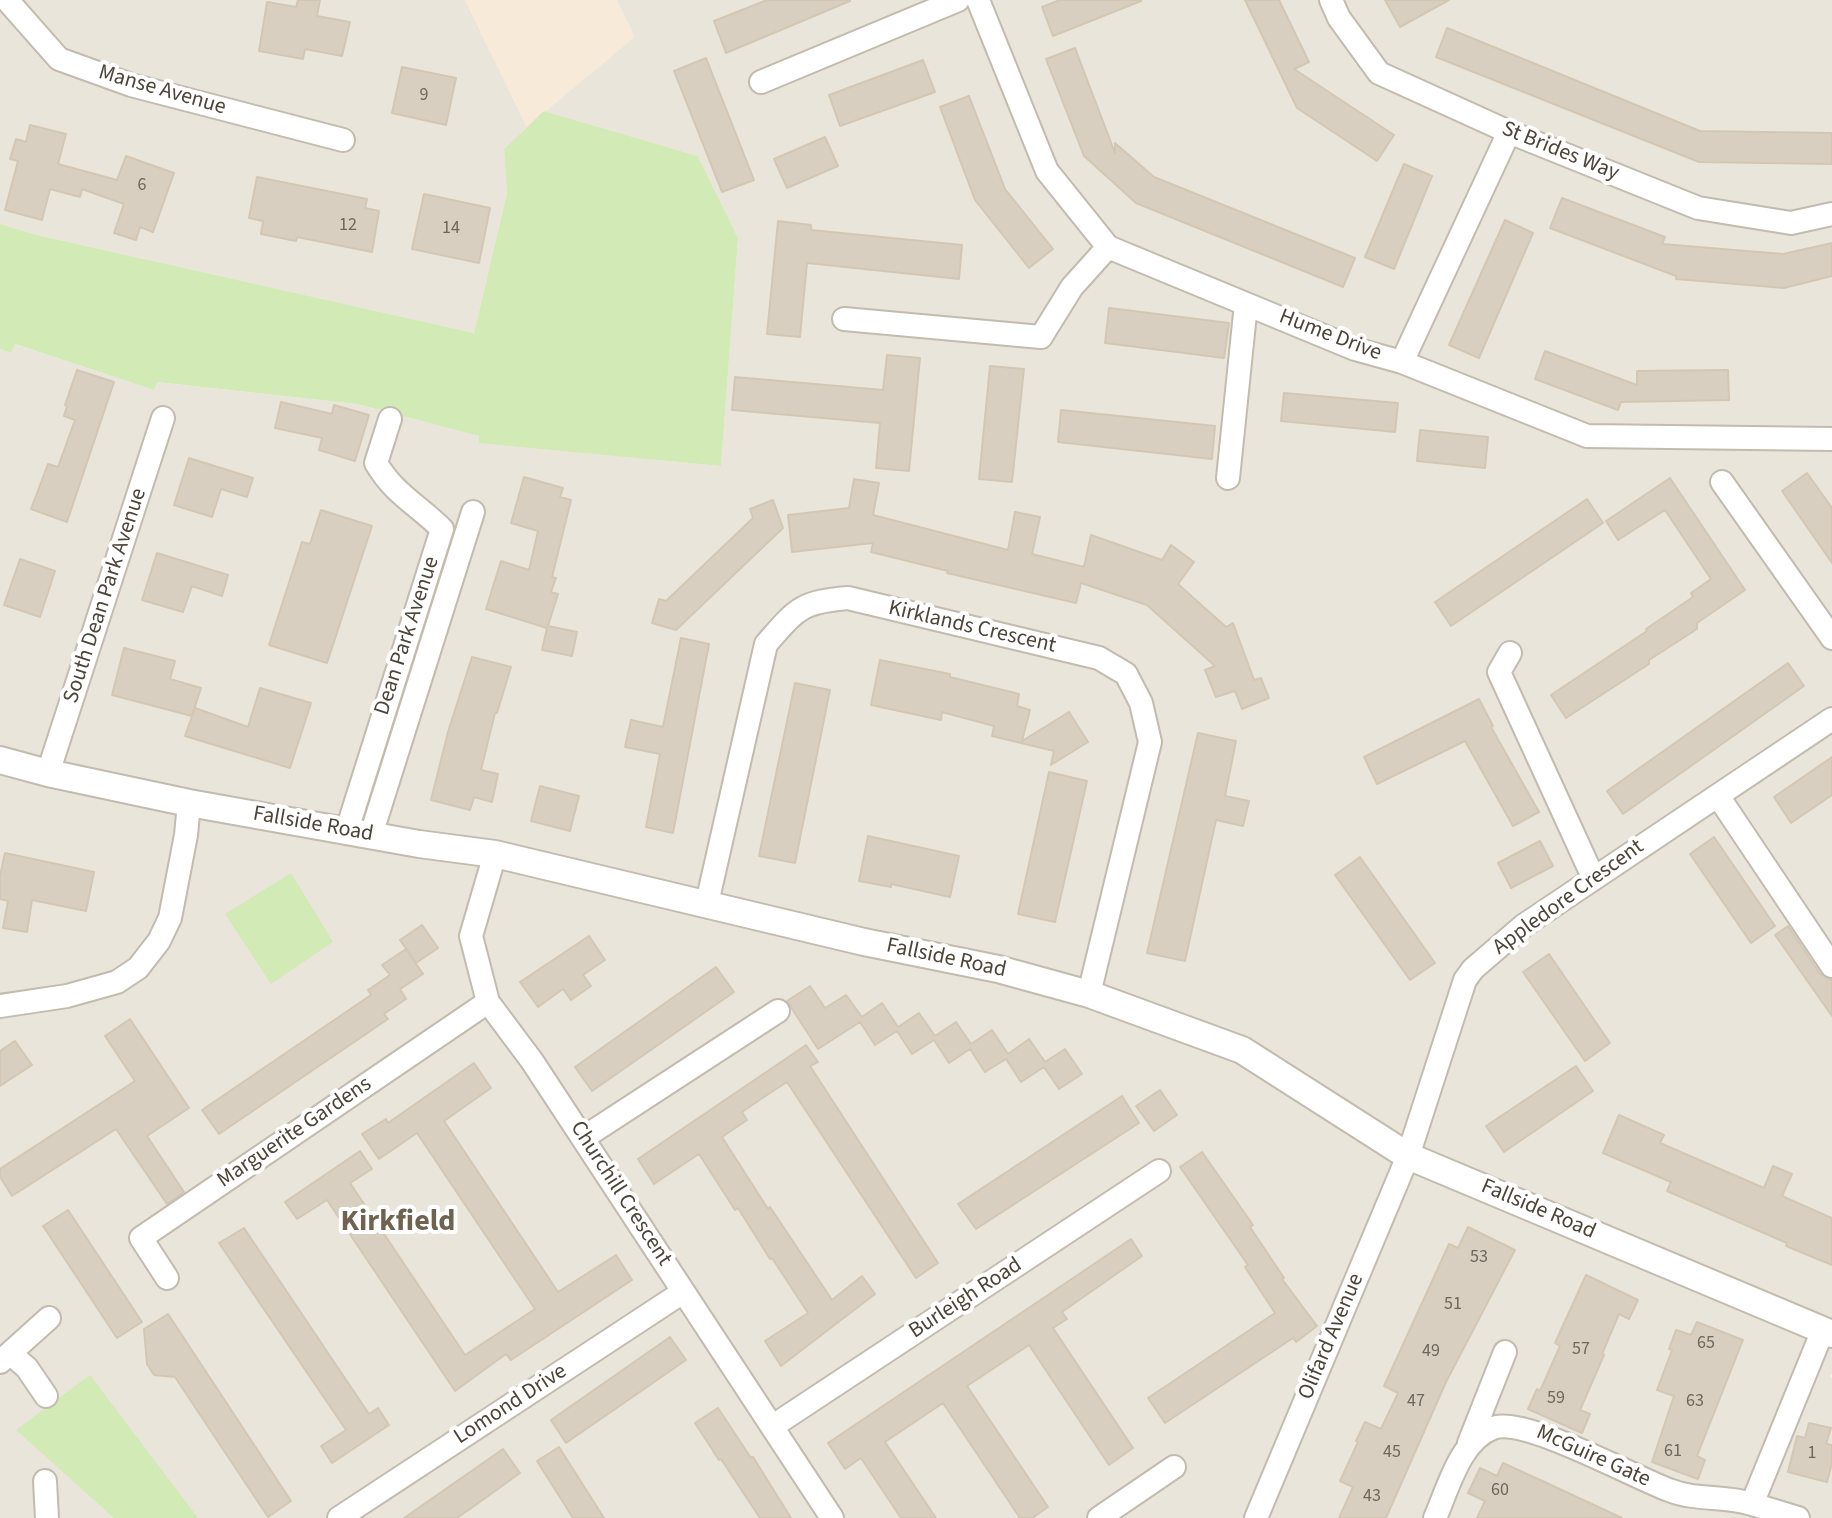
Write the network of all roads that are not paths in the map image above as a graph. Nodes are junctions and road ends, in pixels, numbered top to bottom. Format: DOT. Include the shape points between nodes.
graph roads {
  1 [pos="7,0"];
  2 [pos="958,0"];
  3 [pos="978,0"];
  4 [pos="1331,0"];
  5 [pos="761,82"];
  6 [pos="1509,132"];
  7 [pos="343,140"];
  8 [pos="1832,214"];
  9 [pos="1108,247"];
  10 [pos="1246,304"];
  11 [pos="844,319"];
  12 [pos="1402,362"];
  13 [pos="163,418"];
  14 [pos="390,419"];
  15 [pos="1832,439"];
  16 [pos="1228,478"];
  17 [pos="1722,482"];
  18 [pos="473,512"];
  19 [pos="1832,638"];
  20 [pos="1510,653"];
  21 [pos="1832,719"];
  22 [pos="0,760"];
  23 [pos="48,773"];
  24 [pos="1718,796"];
  25 [pos="189,803"];
  26 [pos="359,832"];
  27 [pos="495,854"];
  28 [pos="1593,877"];
  29 [pos="707,903"];
  30 [pos="1832,966"];
  31 [pos="1089,994"];
  32 [pos="488,1002"];
  33 [pos="0,1006"];
  34 [pos="778,1011"];
  35 [pos="583,1138"];
  36 [pos="1408,1156"];
  37 [pos="1159,1171"];
  38 [pos="167,1278"];
  39 [pos="683,1292"];
  40 [pos="49,1318"];
  41 [pos="1828,1332"];
  42 [pos="1505,1352"];
  43 [pos="6,1358"];
  44 [pos="46,1396"];
  45 [pos="773,1426"];
  46 [pos="1466,1452"];
  47 [pos="1174,1467"];
  48 [pos="45,1481"];
  49 [pos="1752,1504"];
  50 [pos="47,1518"];
  51 [pos="339,1518"];
  52 [pos="832,1518"];
  53 [pos="1099,1518"];
  54 [pos="1256,1518"];
  55 [pos="1435,1518"];
  56 [pos="1798,1518"];
  1 -- 7 [label="street, Manse Avenue" via="59,59 131,85"];
  2 -- 5 [label="street"];
  3 -- 9 [label="street, Hume Drive" via="1047,171"];
  4 -- 6 [label="street, St Brides Way" via="1379,73"];
  6 -- 8 [label="street, St Brides Way" via="1698,208 1791,223"];
  6 -- 12 [label="street"];
  9 -- 10 [label="street, Hume Drive"];
  9 -- 11 [label="street" via="1072,287 1041,337"];
  10 -- 12 [label="street, Hume Drive" via="1355,349"];
  10 -- 16 [label="street"];
  12 -- 15 [label="street, Hume Drive" via="1587,436"];
  13 -- 23 [label="street, South Dean Park Avenue"];
  14 -- 26 [label="street, Dean Park Avenue" via="376,463 388,483 442,529"];
  17 -- 19 [label="street"];
  18 -- 26 [label="street"];
  20 -- 28 [label="street" via="1499,672"];
  21 -- 24 [label="street, Appledore Crescent"];
  22 -- 23 [label="street, Fallside Road"];
  23 -- 25 [label="street, Fallside Road"];
  24 -- 28 [label="street, Appledore Crescent"];
  24 -- 30 [label="street"];
  25 -- 26 [label="street, Fallside Road"];
  25 -- 33 [label="street" via="170,918 138,968 117,982 67,996"];
  26 -- 27 [label="street, Fallside Road"];
  27 -- 29 [label="street, Fallside Road"];
  27 -- 32 [label="street, Churchill Crescent" via="471,936"];
  28 -- 36 [label="street, Appledore Crescent" via="1523,926 1465,980"];
  29 -- 31 [label="street, Fallside Road"];
  29 -- 31 [label="street, Kirklands Crescent" via="766,644 793,613 816,601 848,598 1055,647 1099,658 1126,674 1141,703 1150,742"];
  31 -- 36 [label="street, Fallside Road" via="1242,1050"];
  32 -- 35 [label="street, Churchill Crescent"];
  32 -- 38 [label="street, Marguerite Gardens" via="141,1238"];
  34 -- 35 [label="street"];
  35 -- 39 [label="street, Churchill Crescent"];
  36 -- 41 [label="street, Fallside Road"];
  36 -- 54 [label="street, Olifard Avenue"];
  37 -- 45 [label="street, Burleigh Road"];
  39 -- 45 [label="street, Churchill Crescent"];
  39 -- 51 [label="street, Lomond Drive"];
  40 -- 43 [label="street"];
  41 -- 49 [label="street"];
  42 -- 46 [label="street"];
  43 -- 44 [label="street" via="27,1368"];
  45 -- 52 [label="street, Churchill Crescent"];
  46 -- 49 [label="street, McGuire Gate" via="1479,1435 1496,1426 1525,1428 1670,1491"];
  46 -- 55 [label="street, McGuire Gate"];
  47 -- 53 [label="street"];
  48 -- 50 [label="street"];
  49 -- 56 [label="street, McGuire Gate"];
}
